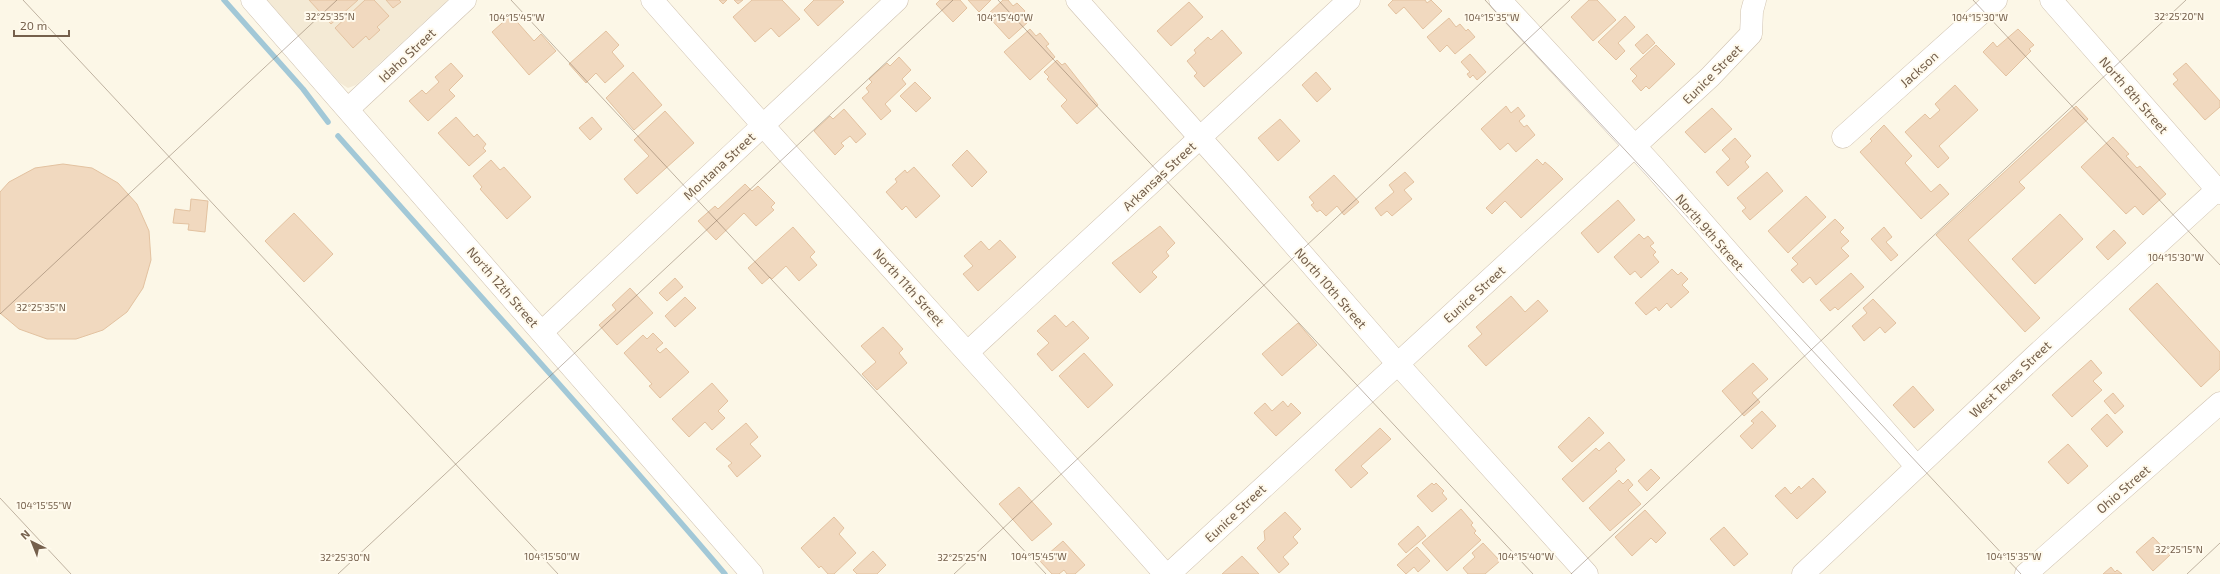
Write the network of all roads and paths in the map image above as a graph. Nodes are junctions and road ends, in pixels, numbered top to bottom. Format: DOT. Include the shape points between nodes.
graph roads {
  1 [pos="252,0"];
  2 [pos="466,0"];
  3 [pos="652,0"];
  4 [pos="897,0"];
  5 [pos="1077,0"];
  6 [pos="1349,0"];
  7 [pos="1500,0"];
  8 [pos="1755,0"];
  9 [pos="1996,0"];
  10 [pos="2051,0"];
  11 [pos="348,109"];
  12 [pos="762,126"];
  13 [pos="1843,137"];
  14 [pos="1200,138"];
  15 [pos="1635,147"];
  16 [pos="2219,190"];
  17 [pos="542,332"];
  18 [pos="968,352"];
  19 [pos="1397,364"];
  20 [pos="2220,403"];
  21 [pos="1916,467"];
  22 [pos="752,574"];
  23 [pos="1165,574"];
  24 [pos="1169,574"];
  25 [pos="1587,574"];
  26 [pos="1803,574"];
  27 [pos="2026,574"];
  1 -- 11 [label="street, North 12th Street"];
  2 -- 11 [label="street, Idaho Street"];
  3 -- 12 [label="street, North 11th Street"];
  4 -- 12 [label="street, Montana Street"];
  5 -- 14 [label="street, North 10th Street"];
  6 -- 14 [label="street, Arkansas Street"];
  7 -- 15 [label="street, North 9th Street"];
  8 -- 15 [label="street, Eunice Street" via="1751,34 1710,77"];
  9 -- 13 [label="street, Jackson"];
  10 -- 16 [label="street, North 8th Street"];
  11 -- 17 [label="street, North 12th Street"];
  12 -- 17 [label="street, Montana Street"];
  12 -- 18 [label="street, North 11th Street"];
  14 -- 18 [label="street, Arkansas Street"];
  14 -- 19 [label="street, North 10th Street"];
  15 -- 19 [label="street, Eunice Street"];
  15 -- 21 [label="street, North 9th Street"];
  16 -- 21 [label="street, West Texas Street"];
  17 -- 22 [label="street, North 12th Street"];
  18 -- 23 [label="street, North 11th Street"];
  19 -- 24 [label="street, Eunice Street"];
  19 -- 25 [label="street, North 10th Street"];
  20 -- 27 [label="street, Ohio Street"];
  21 -- 26 [label="street, West Texas Street"];
}
